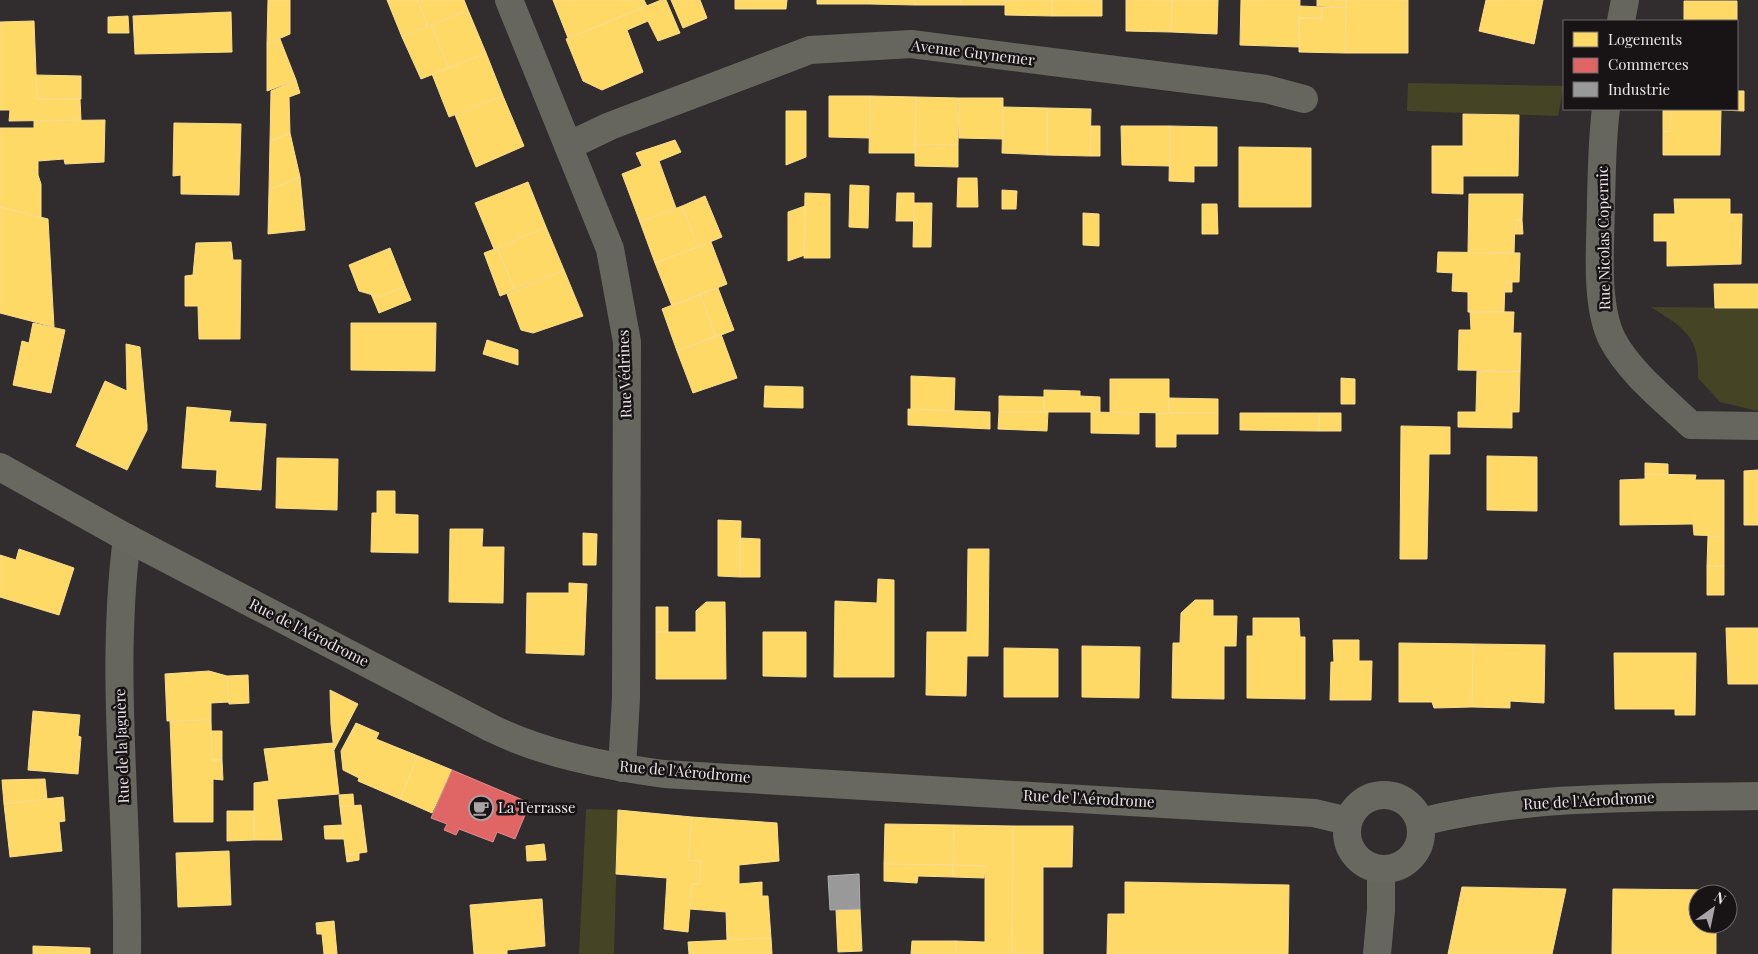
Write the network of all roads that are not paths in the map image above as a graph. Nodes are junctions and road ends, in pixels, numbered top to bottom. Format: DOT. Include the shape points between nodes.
graph roads {
  1 [pos="508,0"];
  2 [pos="1625,0"];
  3 [pos="1621,20"];
  4 [pos="1304,99"];
  5 [pos="1606,110"];
  6 [pos="568,146"];
  7 [pos="1758,426"];
  8 [pos="0,467"];
  9 [pos="127,538"];
  10 [pos="622,768"];
  11 [pos="1758,796"];
  12 [pos="1348,822"];
  13 [pos="1421,822"];
  14 [pos="1381,869"];
  15 [pos="127,954"];
  16 [pos="1377,954"];
  1 -- 6 [label="street, Rue Védrines"];
  2 -- 3 [label="street"];
  4 -- 6 [label="street, Avenue Guynemer" via="1266,89 911,44 810,50 610,126"];
  5 -- 7 [label="street, Rue Nicolas Copernic" via="1602,172 1602,292 1604,316 1612,338 1627,363 1691,426"];
  6 -- 10 [label="street, Rue Védrines" via="610,249 627,342 626,698"];
  8 -- 9 [label="street, Rue de l'Aérodrome"];
  9 -- 10 [label="street, Rue de l'Aérodrome" via="506,736 550,751"];
  9 -- 15 [label="street, Rue de la Jaguère" via="120,693"];
  10 -- 12 [label="street, Rue de l'Aérodrome" via="664,774 1314,813"];
  11 -- 13 [label="street, Rue de l'Aérodrome" via="1585,798 1497,806"];
  12 -- 13 [label="street" via="1354,809 1365,799 1392,795 1415,809"];
  12 -- 14 [label="street" via="1349,843 1360,861"];
  13 -- 14 [label="street" via="1422,834 1413,856 1404,864"];
  14 -- 16 [label="street"];
}
